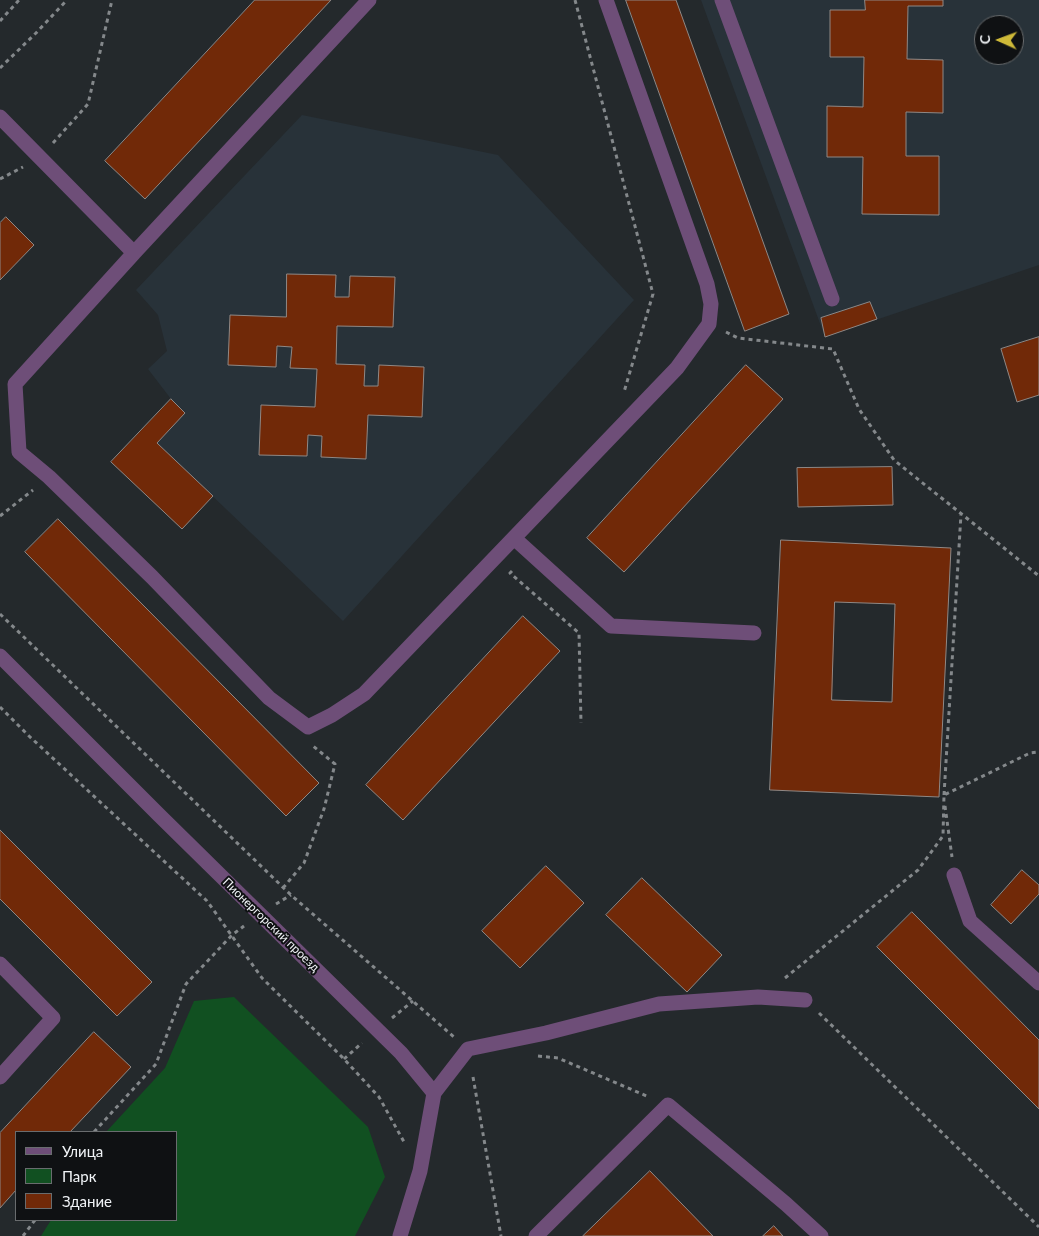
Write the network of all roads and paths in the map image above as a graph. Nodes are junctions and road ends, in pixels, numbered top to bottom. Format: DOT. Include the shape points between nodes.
graph roads {
  1 [pos="19,0"];
  2 [pos="67,0"];
  3 [pos="112,0"];
  4 [pos="369,0"];
  5 [pos="575,0"];
  6 [pos="606,0"];
  7 [pos="722,0"];
  8 [pos="0,21"];
  9 [pos="0,68"];
  10 [pos="0,117"];
  11 [pos="40,158"];
  12 [pos="0,179"];
  13 [pos="134,253"];
  14 [pos="832,298"];
  15 [pos="709,324"];
  16 [pos="622,399"];
  17 [pos="49,477"];
  18 [pos="961,514"];
  19 [pos="0,516"];
  20 [pos="514,538"];
  21 [pos="529,552"];
  22 [pos="1039,576"];
  23 [pos="0,614"];
  24 [pos="754,633"];
  25 [pos="0,656"];
  26 [pos="0,707"];
  27 [pos="581,723"];
  28 [pos="306,741"];
  29 [pos="1039,752"];
  30 [pos="944,795"];
  31 [pos="954,875"];
  32 [pos="283,888"];
  33 [pos="291,895"];
  34 [pos="259,914"];
  35 [pos="232,936"];
  36 [pos="0,964"];
  37 [pos="793,972"];
  38 [pos="1039,983"];
  39 [pos="804,1000"];
  40 [pos="468,1049"];
  41 [pos="531,1056"];
  42 [pos="0,1077"];
  43 [pos="434,1093"];
  44 [pos="668,1105"];
  45 [pos="95,1131"];
  46 [pos="420,1171"];
  47 [pos="33,1221"];
  48 [pos="1039,1227"];
  49 [pos="24,1236"];
  50 [pos="400,1236"];
  51 [pos="501,1236"];
  52 [pos="536,1236"];
  53 [pos="821,1236"];
  1 -- 8 [label="path"];
  2 -- 9 [label="path"];
  3 -- 11 [label="path" via="88,104"];
  4 -- 13 [label="street"];
  5 -- 16 [label="path" via="654,294"];
  6 -- 15 [label="street" via="707,284 711,304"];
  7 -- 14 [label="street"];
  10 -- 11 [label="street"];
  11 -- 12 [label="path"];
  11 -- 13 [label="street"];
  13 -- 17 [label="street" via="15,384 19,452"];
  15 -- 18 [label="path" via="738,338 833,349 859,409 894,460"];
  15 -- 20 [label="street" via="677,368"];
  17 -- 19 [label="path"];
  17 -- 20 [label="street" via="269,698 308,727 364,694"];
  18 -- 22 [label="path"];
  18 -- 30 [label="path"];
  20 -- 21 [label="street"];
  21 -- 24 [label="street" via="611,626"];
  21 -- 27 [label="path" via="510,573 578,633"];
  23 -- 32 [label="path"];
  25 -- 34 [label="street, Пионергорский проезд"];
  26 -- 35 [label="path" via="207,901"];
  28 -- 32 [label="path" via="335,764 324,809 304,863"];
  29 -- 30 [label="path" via="1030,753"];
  30 -- 31 [label="path"];
  30 -- 37 [label="path" via="943,836 918,870"];
  31 -- 38 [label="street" via="970,921"];
  32 -- 33 [label="path"];
  33 -- 34 [label="path"];
  33 -- 40 [label="path"];
  34 -- 35 [label="path"];
  34 -- 43 [label="street, Пионергорский проезд" via="400,1053"];
  35 -- 45 [label="path" via="186,984 156,1064"];
  35 -- 46 [label="path" via="262,978 379,1097"];
  36 -- 42 [label="street" via="53,1018"];
  39 -- 40 [label="street" via="758,997 659,1004"];
  39 -- 48 [label="path"];
  40 -- 43 [label="street"];
  40 -- 51 [label="path"];
  41 -- 44 [label="path" via="558,1058"];
  43 -- 46 [label="street"];
  44 -- 52 [label="street"];
  44 -- 53 [label="street"];
  46 -- 50 [label="street"];
  47 -- 49 [label="path"];
}
